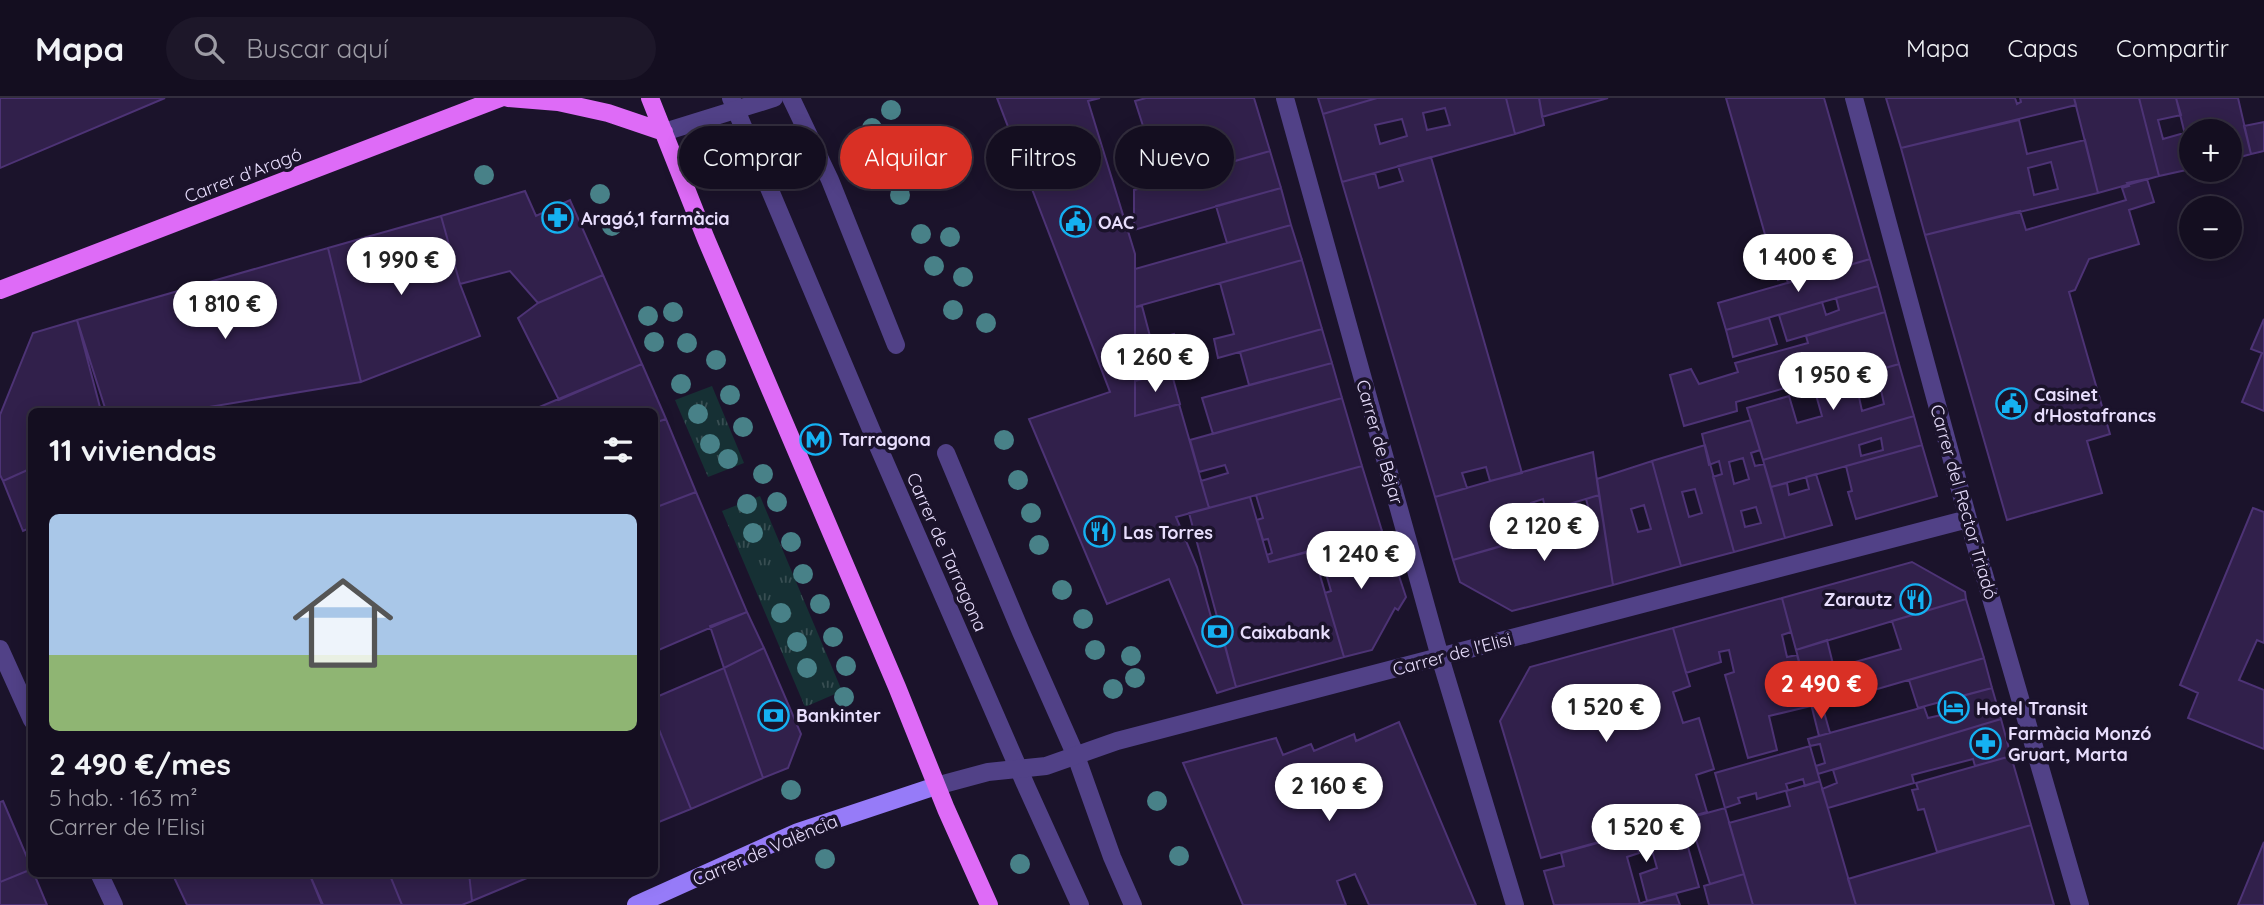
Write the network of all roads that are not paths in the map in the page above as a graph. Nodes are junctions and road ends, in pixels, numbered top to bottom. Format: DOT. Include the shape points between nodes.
graph roads {
  1 [pos="500,98"];
  2 [pos="508,98"];
  3 [pos="650,98"];
  4 [pos="774,98"];
  5 [pos="792,98"];
  6 [pos="1285,98"];
  7 [pos="1854,98"];
  8 [pos="734,104"];
  9 [pos="664,132"];
  10 [pos="0,290"];
  11 [pos="896,345"];
  12 [pos="946,453"];
  13 [pos="1968,519"];
  14 [pos="0,649"];
  15 [pos="1440,657"];
  16 [pos="28,711"];
  17 [pos="1076,756"];
  18 [pos="1018,767"];
  19 [pos="936,786"];
  20 [pos="102,877"];
  21 [pos="114,905"];
  22 [pos="636,905"];
  23 [pos="989,905"];
  24 [pos="1080,905"];
  25 [pos="1133,905"];
  26 [pos="1516,905"];
  27 [pos="2080,905"];
  1 -- 10 [label="main road, Carrer d'Aragó"];
  2 -- 9 [label="main road" via="558,102"];
  3 -- 9 [label="main road"];
  4 -- 8 [label="street"];
  5 -- 11 [label="street" via="831,180"];
  6 -- 15 [label="street, Carrer de Béjar"];
  7 -- 13 [label="street, Carrer del Rector Triadó"];
  8 -- 9 [label="street"];
  8 -- 18 [label="street, Carrer de Tarragona"];
  9 -- 19 [label="main road"];
  12 -- 17 [label="street"];
  13 -- 15 [label="street, Carrer de l'Elisi"];
  13 -- 27 [label="street, Carrer del Rector Triadó"];
  14 -- 16 [label="street"];
  15 -- 17 [label="street, Carrer de l'Elisi" via="1117,741"];
  15 -- 26 [label="street, Carrer de Béjar"];
  17 -- 18 [label="street, Carrer de l'Elisi" via="1046,766"];
  17 -- 25 [label="street"];
  18 -- 19 [label="street, Carrer de l'Elisi"];
  18 -- 24 [label="street, Carrer de Tarragona"];
  19 -- 22 [label="street, Carrer de València" via="797,832"];
  19 -- 23 [label="main road"];
  20 -- 21 [label="street"];
}
